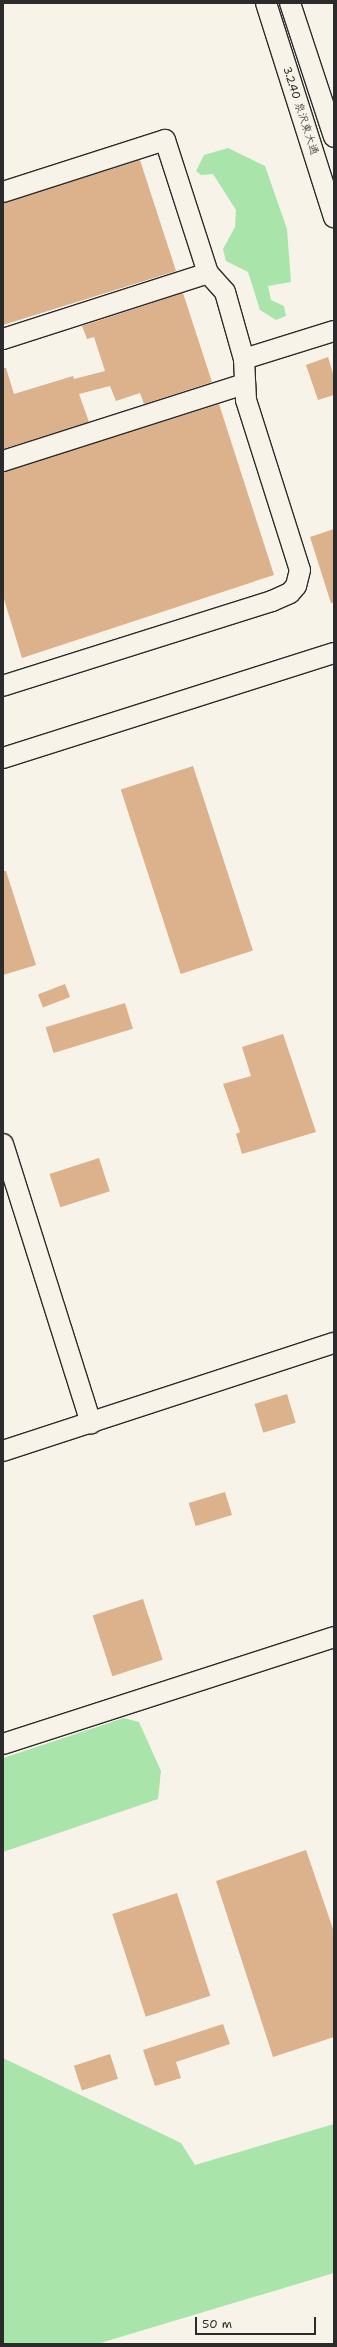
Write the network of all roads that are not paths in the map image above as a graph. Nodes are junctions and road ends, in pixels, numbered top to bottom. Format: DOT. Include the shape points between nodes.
graph roads {
  1 [pos="266,3"];
  2 [pos="290,3"];
  3 [pos="334,137"];
  4 [pos="329,188"];
  5 [pos="3,192"];
  6 [pos="334,218"];
  7 [pos="208,273"];
  8 [pos="334,331"];
  9 [pos="3,339"];
  10 [pos="244,359"];
  11 [pos="245,384"];
  12 [pos="3,461"];
  13 [pos="334,653"];
  14 [pos="3,686"];
  15 [pos="3,758"];
  16 [pos="3,1144"];
  17 [pos="334,1343"];
  18 [pos="91,1423"];
  19 [pos="3,1451"];
  20 [pos="334,1637"];
  21 [pos="3,1744"];
  1 -- 4 [label="street, 3.2.40 泉沢東大通"];
  2 -- 3 [label="street"];
  4 -- 6 [label="street, 3.2.40 泉沢東大通"];
  5 -- 7 [label="street" via="164,140"];
  7 -- 9 [label="street"];
  7 -- 10 [label="street" via="225,292"];
  8 -- 10 [label="street"];
  10 -- 11 [label="street"];
  11 -- 12 [label="street"];
  11 -- 14 [label="street" via="246,400 300,570 296,586 290,593 272,601"];
  13 -- 15 [label="street"];
  16 -- 18 [label="street"];
  17 -- 18 [label="street"];
  18 -- 19 [label="street"];
  20 -- 21 [label="street"];
}
